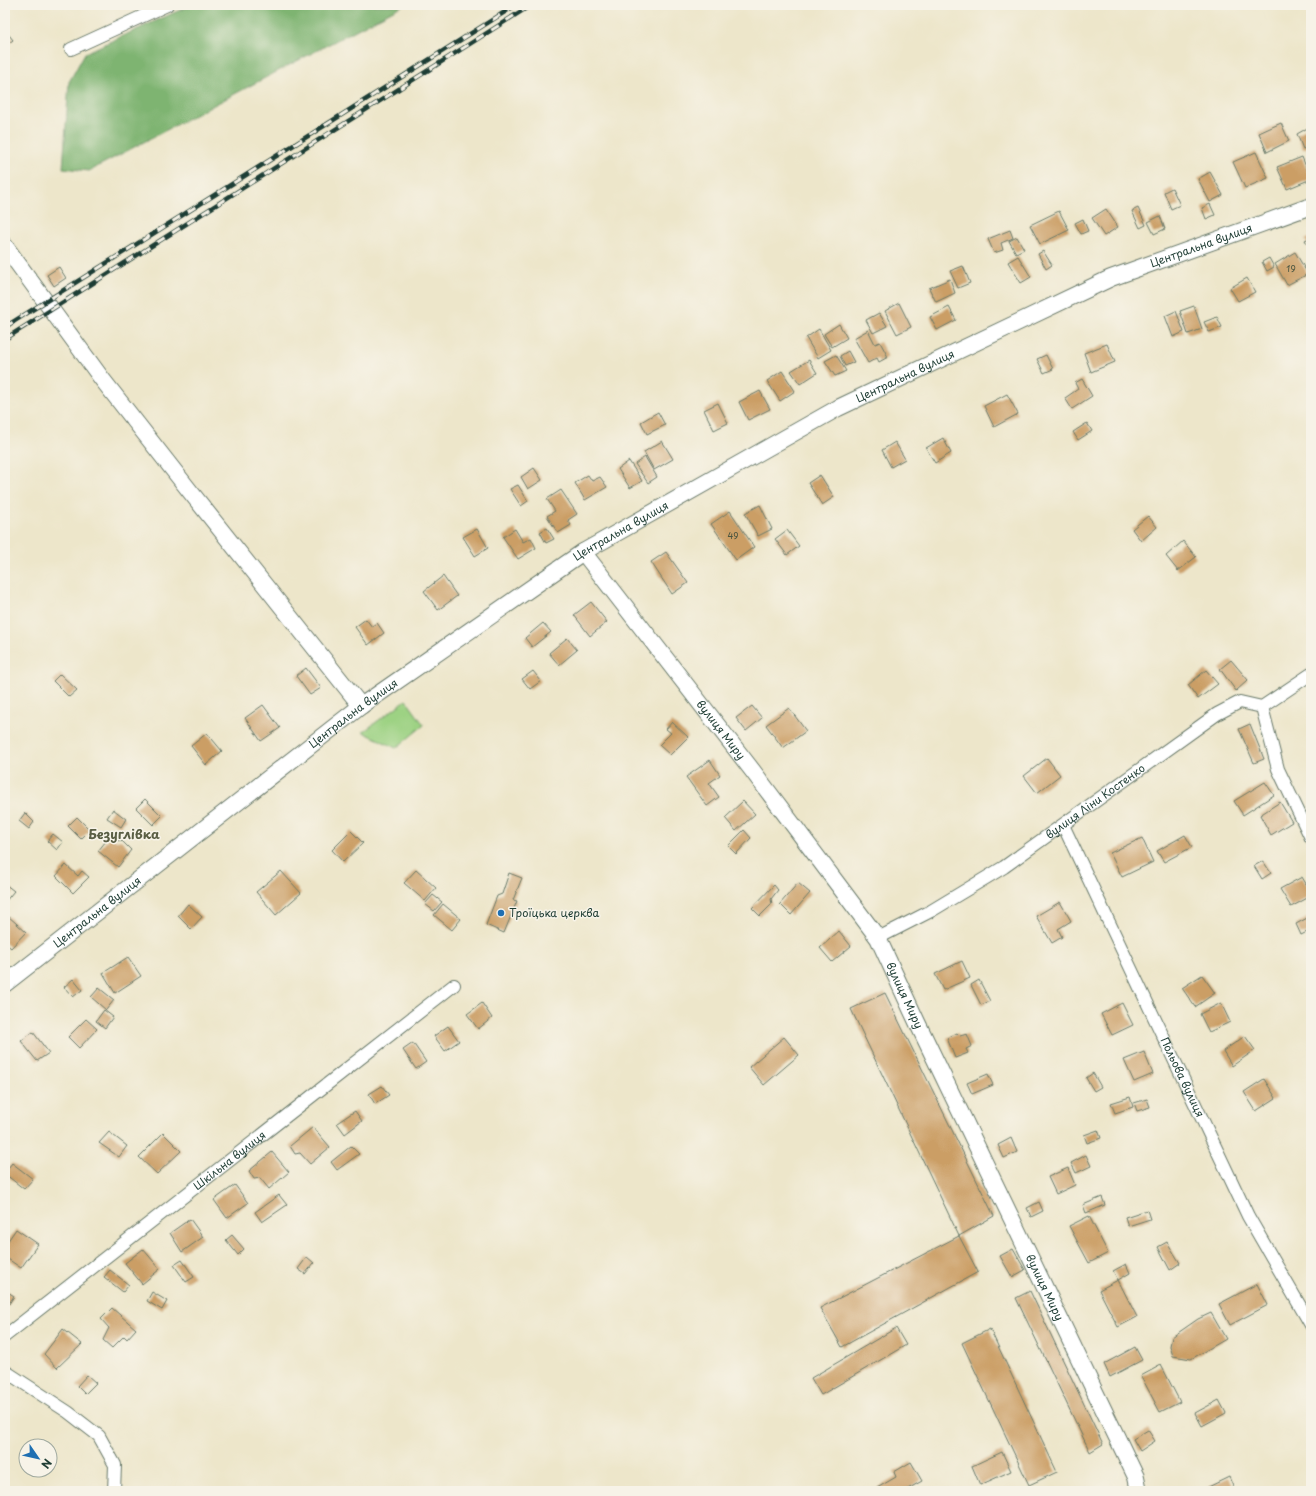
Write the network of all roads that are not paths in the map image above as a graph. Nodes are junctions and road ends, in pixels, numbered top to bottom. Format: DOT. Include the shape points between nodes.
graph roads {
  1 [pos="167,5"];
  2 [pos="71,49"];
  3 [pos="1311,206"];
  4 [pos="6,247"];
  5 [pos="583,552"];
  6 [pos="1311,674"];
  7 [pos="361,706"];
  8 [pos="1262,707"];
  9 [pos="1063,825"];
  10 [pos="1311,838"];
  11 [pos="878,938"];
  12 [pos="5,984"];
  13 [pos="454,984"];
  14 [pos="1311,1325"];
  15 [pos="5,1336"];
  16 [pos="5,1371"];
  17 [pos="114,1491"];
  18 [pos="1139,1491"];
  1 -- 2 [label="street"];
  3 -- 5 [label="street, Центральна вулиця" via="1104,281 838,408"];
  4 -- 7 [label="street" via="102,379"];
  5 -- 7 [label="street, Центральна вулиця"];
  5 -- 11 [label="street, вулиця Миру"];
  6 -- 8 [label="street"];
  7 -- 12 [label="street, Центральна вулиця"];
  8 -- 9 [label="street, вулиця Ліни Костенко" via="1240,702 1217,714"];
  8 -- 10 [label="street" via="1278,769"];
  9 -- 11 [label="street, вулиця Ліни Костенко" via="1004,867 931,911"];
  9 -- 14 [label="street, Польова вулиця" via="1248,1216"];
  11 -- 18 [label="street, вулиця Миру" via="1136,1477"];
  13 -- 15 [label="street, Шкільна вулиця"];
  16 -- 17 [label="street" via="68,1412 99,1436 115,1465"];
}
